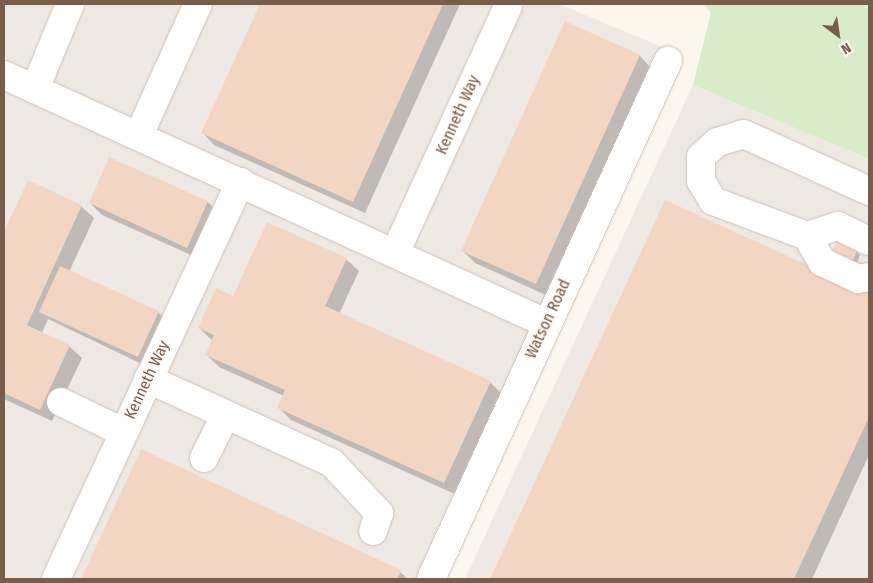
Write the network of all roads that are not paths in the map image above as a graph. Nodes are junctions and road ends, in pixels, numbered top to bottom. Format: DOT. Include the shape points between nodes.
graph roads {
  1 [pos="70,4"];
  2 [pos="198,4"];
  3 [pos="508,6"];
  4 [pos="668,61"];
  5 [pos="4,75"];
  6 [pos="35,89"];
  7 [pos="139,135"];
  8 [pos="240,182"];
  9 [pos="869,191"];
  10 [pos="807,236"];
  11 [pos="869,241"];
  12 [pos="396,251"];
  13 [pos="869,277"];
  14 [pos="546,323"];
  15 [pos="148,379"];
  16 [pos="61,402"];
  17 [pos="225,416"];
  18 [pos="123,432"];
  19 [pos="204,458"];
  20 [pos="373,531"];
  21 [pos="56,579"];
  22 [pos="431,579"];
  1 -- 6 [label="street"];
  2 -- 7 [label="street"];
  3 -- 12 [label="street, Kenneth Way"];
  4 -- 14 [label="street, Watson Road"];
  5 -- 6 [label="street"];
  6 -- 7 [label="street"];
  7 -- 8 [label="street"];
  8 -- 12 [label="street"];
  8 -- 15 [label="street, Kenneth Way"];
  9 -- 10 [label="street" via="744,134 717,142 701,157 701,181 713,201"];
  10 -- 11 [label="street" via="838,226"];
  10 -- 13 [label="street" via="822,262 858,279"];
  12 -- 14 [label="street"];
  14 -- 22 [label="street, Watson Road"];
  15 -- 17 [label="street"];
  15 -- 18 [label="street, Kenneth Way"];
  16 -- 18 [label="street"];
  17 -- 19 [label="street"];
  17 -- 20 [label="street" via="332,463 379,513"];
  18 -- 21 [label="street, Kenneth Way"];
}
